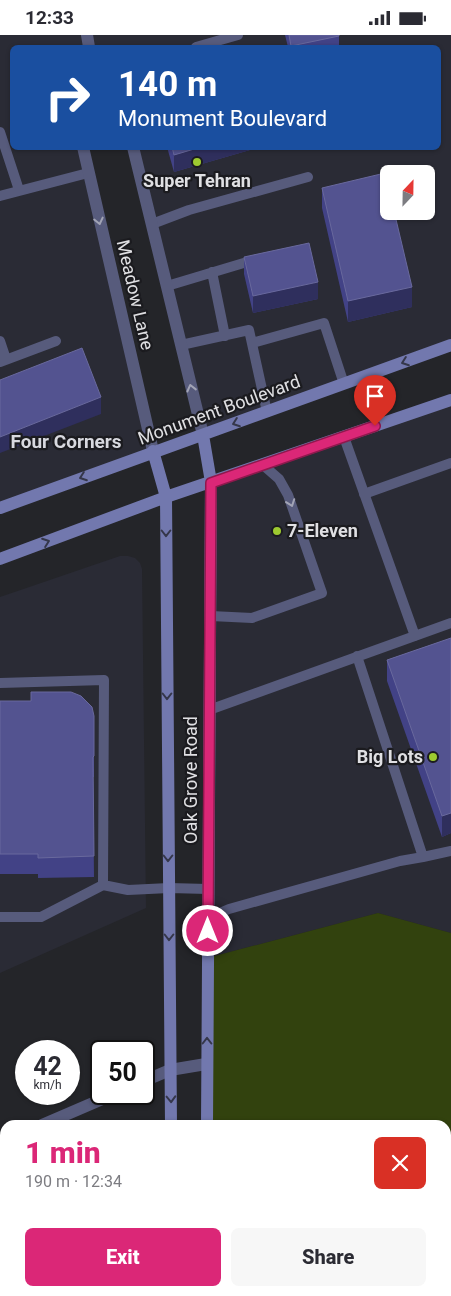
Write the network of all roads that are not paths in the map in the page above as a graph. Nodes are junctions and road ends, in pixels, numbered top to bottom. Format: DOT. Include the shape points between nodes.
graph roads {
  1 [pos="238,35"];
  2 [pos="203,45"];
  3 [pos="0,132"];
  4 [pos="83,150"];
  5 [pos="134,150"];
  6 [pos="88,173"];
  7 [pos="308,177"];
  8 [pos="19,190"];
  9 [pos="0,196"];
  10 [pos="152,225"];
  11 [pos="264,256"];
  12 [pos="212,272"];
  13 [pos="167,286"];
  14 [pos="225,335"];
  15 [pos="0,341"];
  16 [pos="56,341"];
  17 [pos="252,343"];
  18 [pos="181,345"];
  19 [pos="451,345"];
  20 [pos="3,361"];
  21 [pos="344,384"];
  22 [pos="451,400"];
  23 [pos="268,412"];
  24 [pos="203,435"];
  25 [pos="344,437"];
  26 [pos="153,451"];
  27 [pos="451,463"];
  28 [pos="263,465"];
  29 [pos="211,483"];
  30 [pos="364,494"];
  31 [pos="166,497"];
  32 [pos="0,508"];
  33 [pos="0,559"];
  34 [pos="211,617"];
  35 [pos="451,623"];
  36 [pos="415,636"];
  37 [pos="357,656"];
  38 [pos="0,683"];
  39 [pos="209,710"];
  40 [pos="451,851"];
  41 [pos="423,857"];
  42 [pos="103,885"];
  43 [pos="169,888"];
  44 [pos="208,889"];
  45 [pos="0,917"];
  46 [pos="208,917"];
  47 [pos="206,1064"];
  48 [pos="170,1070"];
  49 [pos="155,1076"];
  50 [pos="90,1104"];
  51 [pos="54,1120"];
  52 [pos="171,1120"];
  53 [pos="207,1120"];
  1 -- 2 [label="lane"];
  3 -- 8 [label="lane"];
  4 -- 6 [label="street, Meadow Lane"];
  5 -- 10 [label="street, Meadow Lane"];
  6 -- 8 [label="lane"];
  6 -- 26 [label="street, Meadow Lane, one-way"];
  7 -- 10 [label="lane" via="189,210"];
  8 -- 9 [label="lane"];
  10 -- 13 [label="street, Meadow Lane"];
  11 -- 12 [label="lane"];
  12 -- 13 [label="lane"];
  12 -- 14 [label="lane"];
  13 -- 18 [label="street, Meadow Lane"];
  14 -- 17 [label="lane" via="249,331"];
  14 -- 18 [label="lane"];
  15 -- 20 [label="lane"];
  16 -- 20 [label="lane"];
  17 -- 21 [label="lane" via="324,323"];
  17 -- 23 [label="lane"];
  24 -- 18 [label="street, Meadow Lane, one-way"];
  19 -- 21 [label="main road, Monument Boulevard, one-way"];
  21 -- 23 [label="main road, Monument Boulevard"];
  22 -- 25 [label="main road"];
  23 -- 24 [label="main road, Monument Boulevard, one-way"];
  24 -- 26 [label="main road, Monument Boulevard"];
  24 -- 29 [label="main road, Oak Grove Road"];
  25 -- 28 [label="main road"];
  25 -- 30 [label="lane"];
  26 -- 31 [label="main road, Oak Grove Road"];
  26 -- 32 [label="main road, Monument Boulevard, one-way"];
  27 -- 30 [label="lane"];
  28 -- 29 [label="main road"];
  28 -- 34 [label="lane, one-way" via="279,479 288,495 322,593 252,618"];
  29 -- 31 [label="main road"];
  29 -- 34 [label="main road, Oak Grove Road"];
  30 -- 36 [label="lane"];
  33 -- 31 [label="main road, one-way"];
  31 -- 43 [label="main road, Oak Grove Road, one-way"];
  34 -- 39 [label="main road, Oak Grove Road"];
  35 -- 36 [label="lane"];
  36 -- 37 [label="lane"];
  37 -- 39 [label="lane"];
  37 -- 41 [label="lane"];
  38 -- 42 [label="lane" via="104,680"];
  39 -- 44 [label="main road, Oak Grove Road"];
  40 -- 41 [label="lane"];
  41 -- 46 [label="lane"];
  42 -- 43 [label="lane" via="128,890"];
  42 -- 45 [label="lane" via="41,917"];
  43 -- 44 [label="lane"];
  43 -- 48 [label="main road, Oak Grove Road, one-way"];
  44 -- 46 [label="main road, Oak Grove Road"];
  47 -- 46 [label="main road, Oak Grove Road, one-way"];
  47 -- 48 [label="street"];
  47 -- 53 [label="main road, Oak Grove Road"];
  48 -- 49 [label="street"];
  48 -- 52 [label="main road, Oak Grove Road, one-way"];
  50 -- 51 [label="street"];
}
